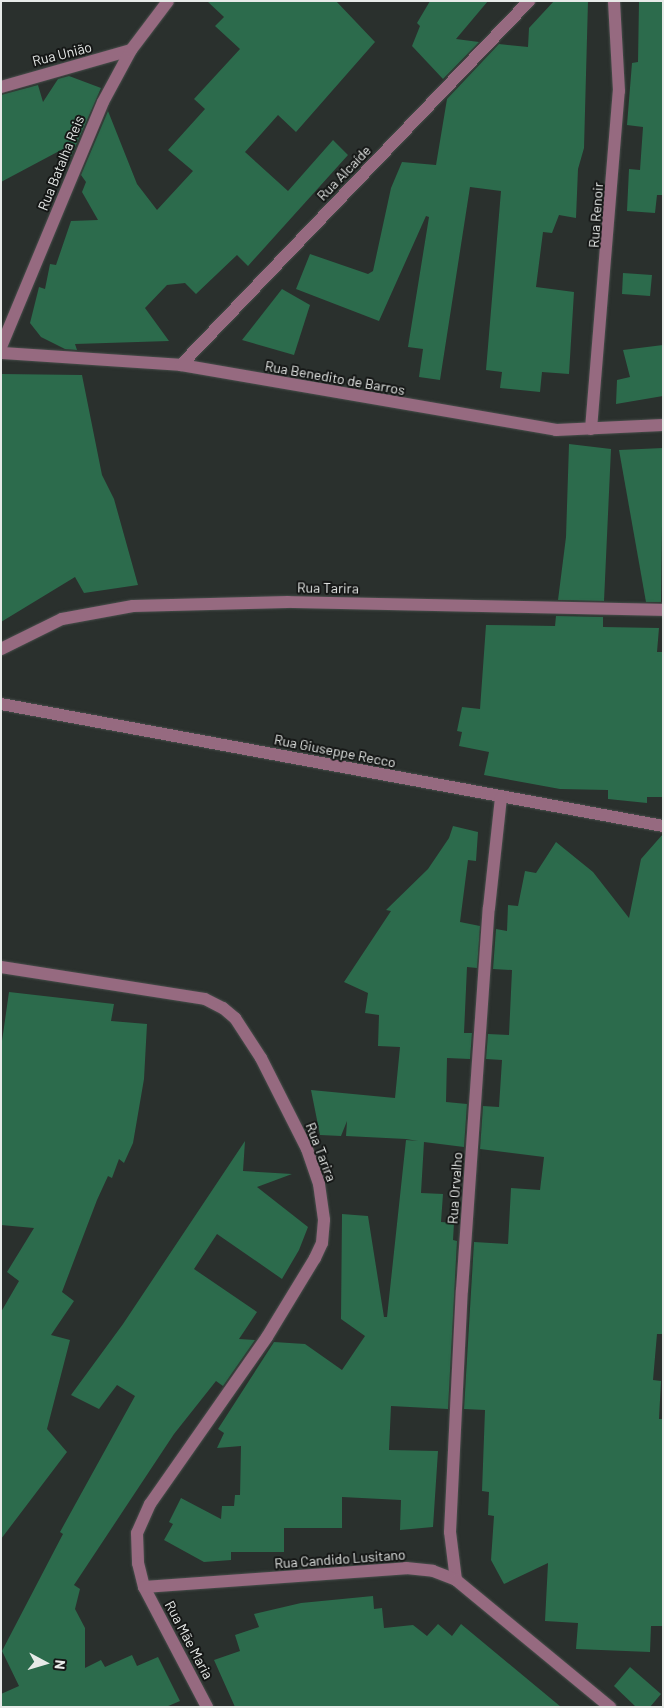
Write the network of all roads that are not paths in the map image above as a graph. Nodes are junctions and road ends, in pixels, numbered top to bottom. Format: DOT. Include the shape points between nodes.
graph roads {
  1 [pos="168,1"];
  2 [pos="529,1"];
  3 [pos="614,1"];
  4 [pos="130,50"];
  5 [pos="1,87"];
  6 [pos="1,347"];
  7 [pos="1,353"];
  8 [pos="181,365"];
  9 [pos="663,425"];
  10 [pos="591,429"];
  11 [pos="663,610"];
  12 [pos="1,649"];
  13 [pos="1,704"];
  14 [pos="501,798"];
  15 [pos="663,826"];
  16 [pos="1,967"];
  17 [pos="456,1580"];
  18 [pos="144,1587"];
  19 [pos="207,1707"];
  20 [pos="610,1707"];
  1 -- 4 [label="street, Rua Batalha Reis"];
  2 -- 8 [label="street, Rua Alcaíde"];
  3 -- 10 [label="street, Rua Renoir" via="619,92"];
  4 -- 5 [label="street, Rua União"];
  4 -- 6 [label="street, Rua Batalha Reis" via="92,126"];
  7 -- 8 [label="street, Rua Benedito de Barros"];
  8 -- 10 [label="street, Rua Benedito de Barros" via="556,430"];
  9 -- 10 [label="street, Rua Benedito de Barros"];
  11 -- 12 [label="street, Rua Tarira" via="296,602 134,606 62,618"];
  13 -- 14 [label="street, Rua Giuseppe Recco"];
  14 -- 15 [label="street, Rua Giuseppe Recco"];
  14 -- 17 [label="street, Rua Orvalho" via="489,908 462,1290 450,1532"];
  16 -- 18 [label="street, Rua Tarira" via="205,999 223,1008 234,1018 261,1058 303,1141 319,1184 324,1220 315,1258 267,1337 150,1504 137,1533 138,1563"];
  17 -- 18 [label="street, Rua Candido Lusitano" via="433,1571 406,1568"];
  17 -- 20 [label="street, Rua Candido Lusitano"];
  18 -- 19 [label="street, Rua Mãe Maria"];
}
